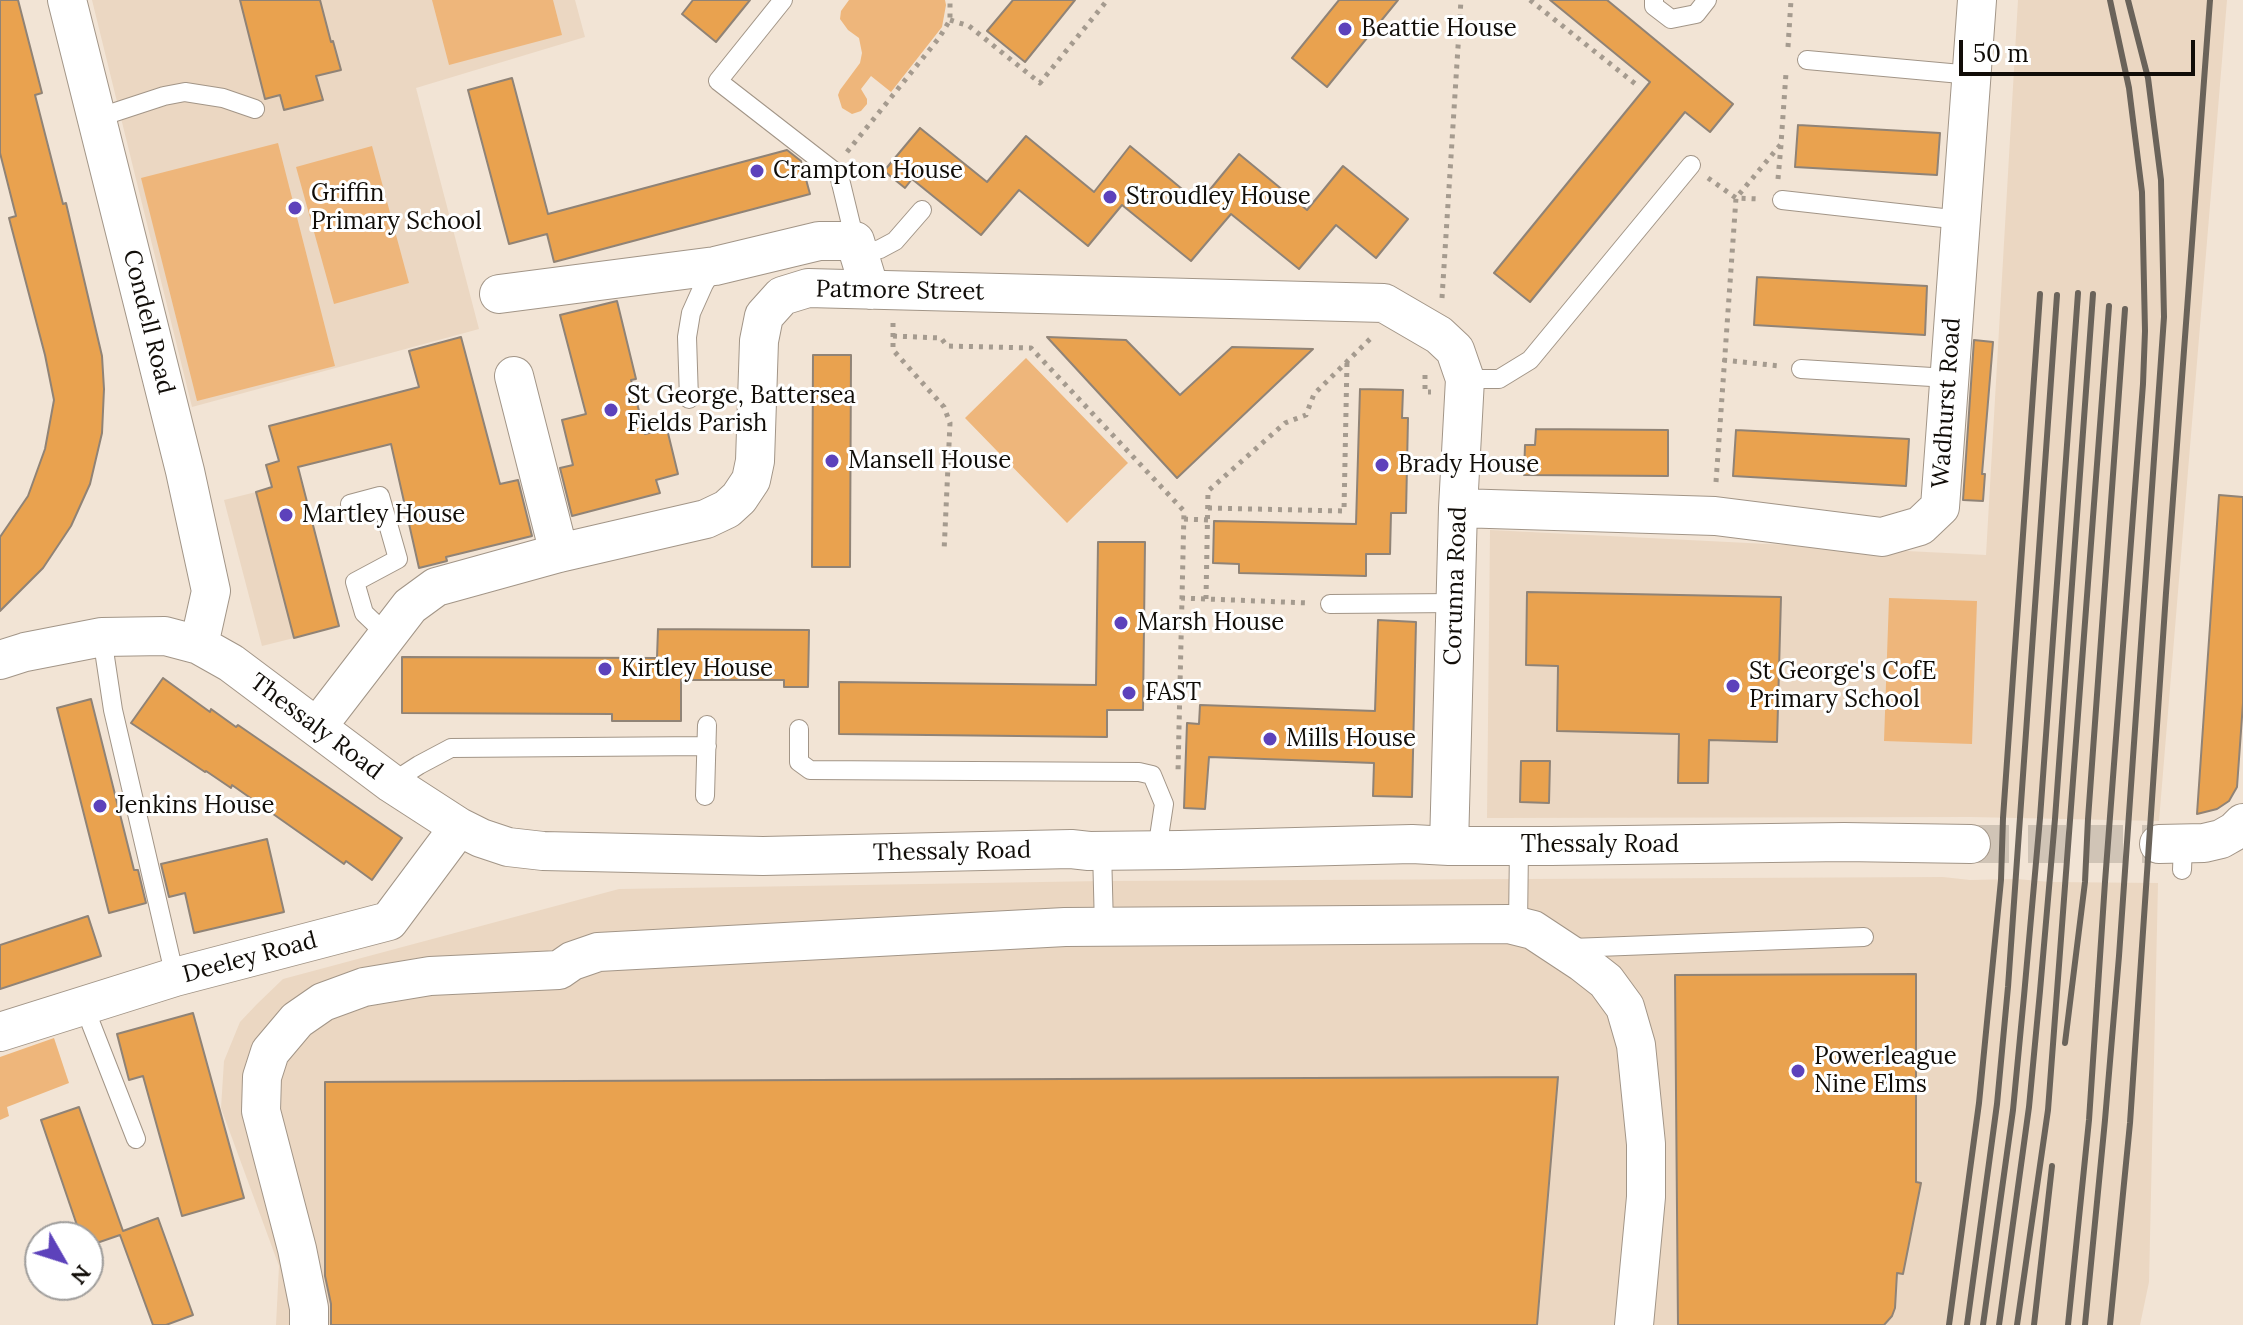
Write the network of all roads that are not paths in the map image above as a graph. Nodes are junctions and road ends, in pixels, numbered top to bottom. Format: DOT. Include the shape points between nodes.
graph roads {
  1 [pos="67,0"];
  2 [pos="783,0"];
  3 [pos="1654,0"];
  4 [pos="1707,0"];
  5 [pos="1977,0"];
  6 [pos="1807,60"];
  7 [pos="1972,75"];
  8 [pos="255,109"];
  9 [pos="97,118"];
  10 [pos="1691,165"];
  11 [pos="1780,200"];
  12 [pos="922,210"];
  13 [pos="1961,220"];
  14 [pos="715,266"];
  15 [pos="870,269"];
  16 [pos="499,294"];
  17 [pos="1432,351"];
  18 [pos="1801,369"];
  19 [pos="514,376"];
  20 [pos="1948,378"];
  21 [pos="1464,387"];
  22 [pos="689,399"];
  23 [pos="350,504"];
  24 [pos="1458,508"];
  25 [pos="559,553"];
  26 [pos="1456,603"];
  27 [pos="1330,604"];
  28 [pos="388,636"];
  29 [pos="102,637"];
  30 [pos="199,645"];
  31 [pos="0,660"];
  32 [pos="707,725"];
  33 [pos="317,727"];
  34 [pos="799,729"];
  35 [pos="707,746"];
  36 [pos="391,783"];
  37 [pos="705,796"];
  38 [pos="2243,823"];
  39 [pos="459,827"];
  40 [pos="1971,844"];
  41 [pos="1449,846"];
  42 [pos="1519,846"];
  43 [pos="1102,850"];
  44 [pos="1157,850"];
  45 [pos="2175,853"];
  46 [pos="1518,926"];
  47 [pos="1104,927"];
  48 [pos="1864,937"];
  49 [pos="1561,948"];
  50 [pos="175,977"];
  51 [pos="84,1006"];
  52 [pos="0,1032"];
  53 [pos="136,1139"];
  54 [pos="309,1325"];
  55 [pos="1634,1325"];
  1 -- 9 [label="street, Condell Road"];
  2 -- 15 [label="lane" via="718,81 839,175"];
  3 -- 4 [label="lane" via="1654,6 1671,19 1696,14"];
  5 -- 7 [label="street, Wadhurst Road"];
  6 -- 7 [label="lane"];
  7 -- 13 [label="street, Wadhurst Road"];
  8 -- 9 [label="lane" via="185,92"];
  9 -- 30 [label="street, Condell Road" via="211,591"];
  10 -- 21 [label="lane" via="1530,360 1499,379"];
  11 -- 13 [label="lane"];
  12 -- 15 [label="lane"];
  13 -- 20 [label="street, Wadhurst Road"];
  14 -- 15 [label="street" via="819,241"];
  14 -- 16 [label="street"];
  14 -- 22 [label="lane" via="691,313"];
  15 -- 17 [label="street, Patmore Street" via="1384,303"];
  15 -- 25 [label="street, Patmore Street" via="782,296 764,316 755,461 751,480 727,509 706,519"];
  17 -- 21 [label="street, Corunna Road" via="1455,350"];
  18 -- 20 [label="lane"];
  19 -- 25 [label="street"];
  20 -- 24 [label="street, Wadhurst Road" via="1940,507 1920,526 1882,537 1715,516"];
  21 -- 24 [label="street, Corunna Road"];
  23 -- 28 [label="lane" via="380,496 384,508 398,559 355,582 364,613"];
  24 -- 26 [label="street, Corunna Road"];
  25 -- 28 [label="street, Patmore Street" via="436,587 410,606"];
  26 -- 27 [label="lane"];
  26 -- 41 [label="street, Corunna Road"];
  28 -- 33 [label="street, Patmore Street"];
  29 -- 30 [label="street, Thessaly Road" via="165,636"];
  29 -- 31 [label="street, Thessaly Road"];
  29 -- 50 [label="lane" via="113,710"];
  30 -- 33 [label="street, Thessaly Road"];
  32 -- 35 [label="lane"];
  33 -- 36 [label="street, Thessaly Road"];
  34 -- 44 [label="lane" via="799,762 810,770 1152,775 1164,804"];
  35 -- 36 [label="lane" via="451,748"];
  35 -- 37 [label="lane"];
  36 -- 39 [label="street, Thessaly Road"];
  38 -- 45 [label="street" via="2221,839"];
  39 -- 43 [label="street, Thessaly Road" via="508,847 543,851 763,856"];
  39 -- 50 [label="street, Deeley Road" via="389,921"];
  40 -- 42 [label="street, Thessaly Road"];
  41 -- 42 [label="street, Thessaly Road"];
  41 -- 44 [label="street, Thessaly Road"];
  42 -- 46 [label="lane"];
  43 -- 44 [label="street, Thessaly Road"];
  43 -- 47 [label="lane"];
  46 -- 47 [label="street"];
  46 -- 49 [label="street"];
  47 -- 54 [label="street" via="598,952 559,970 430,976 364,987 323,1002 297,1020 270,1052 262,1077 261,1111 297,1249"];
  48 -- 49 [label="lane"];
  49 -- 55 [label="street" via="1606,981 1625,1007 1636,1045 1646,1197"];
  50 -- 51 [label="street, Deeley Road"];
  51 -- 52 [label="street, Deeley Road"];
  51 -- 53 [label="lane"];
}
